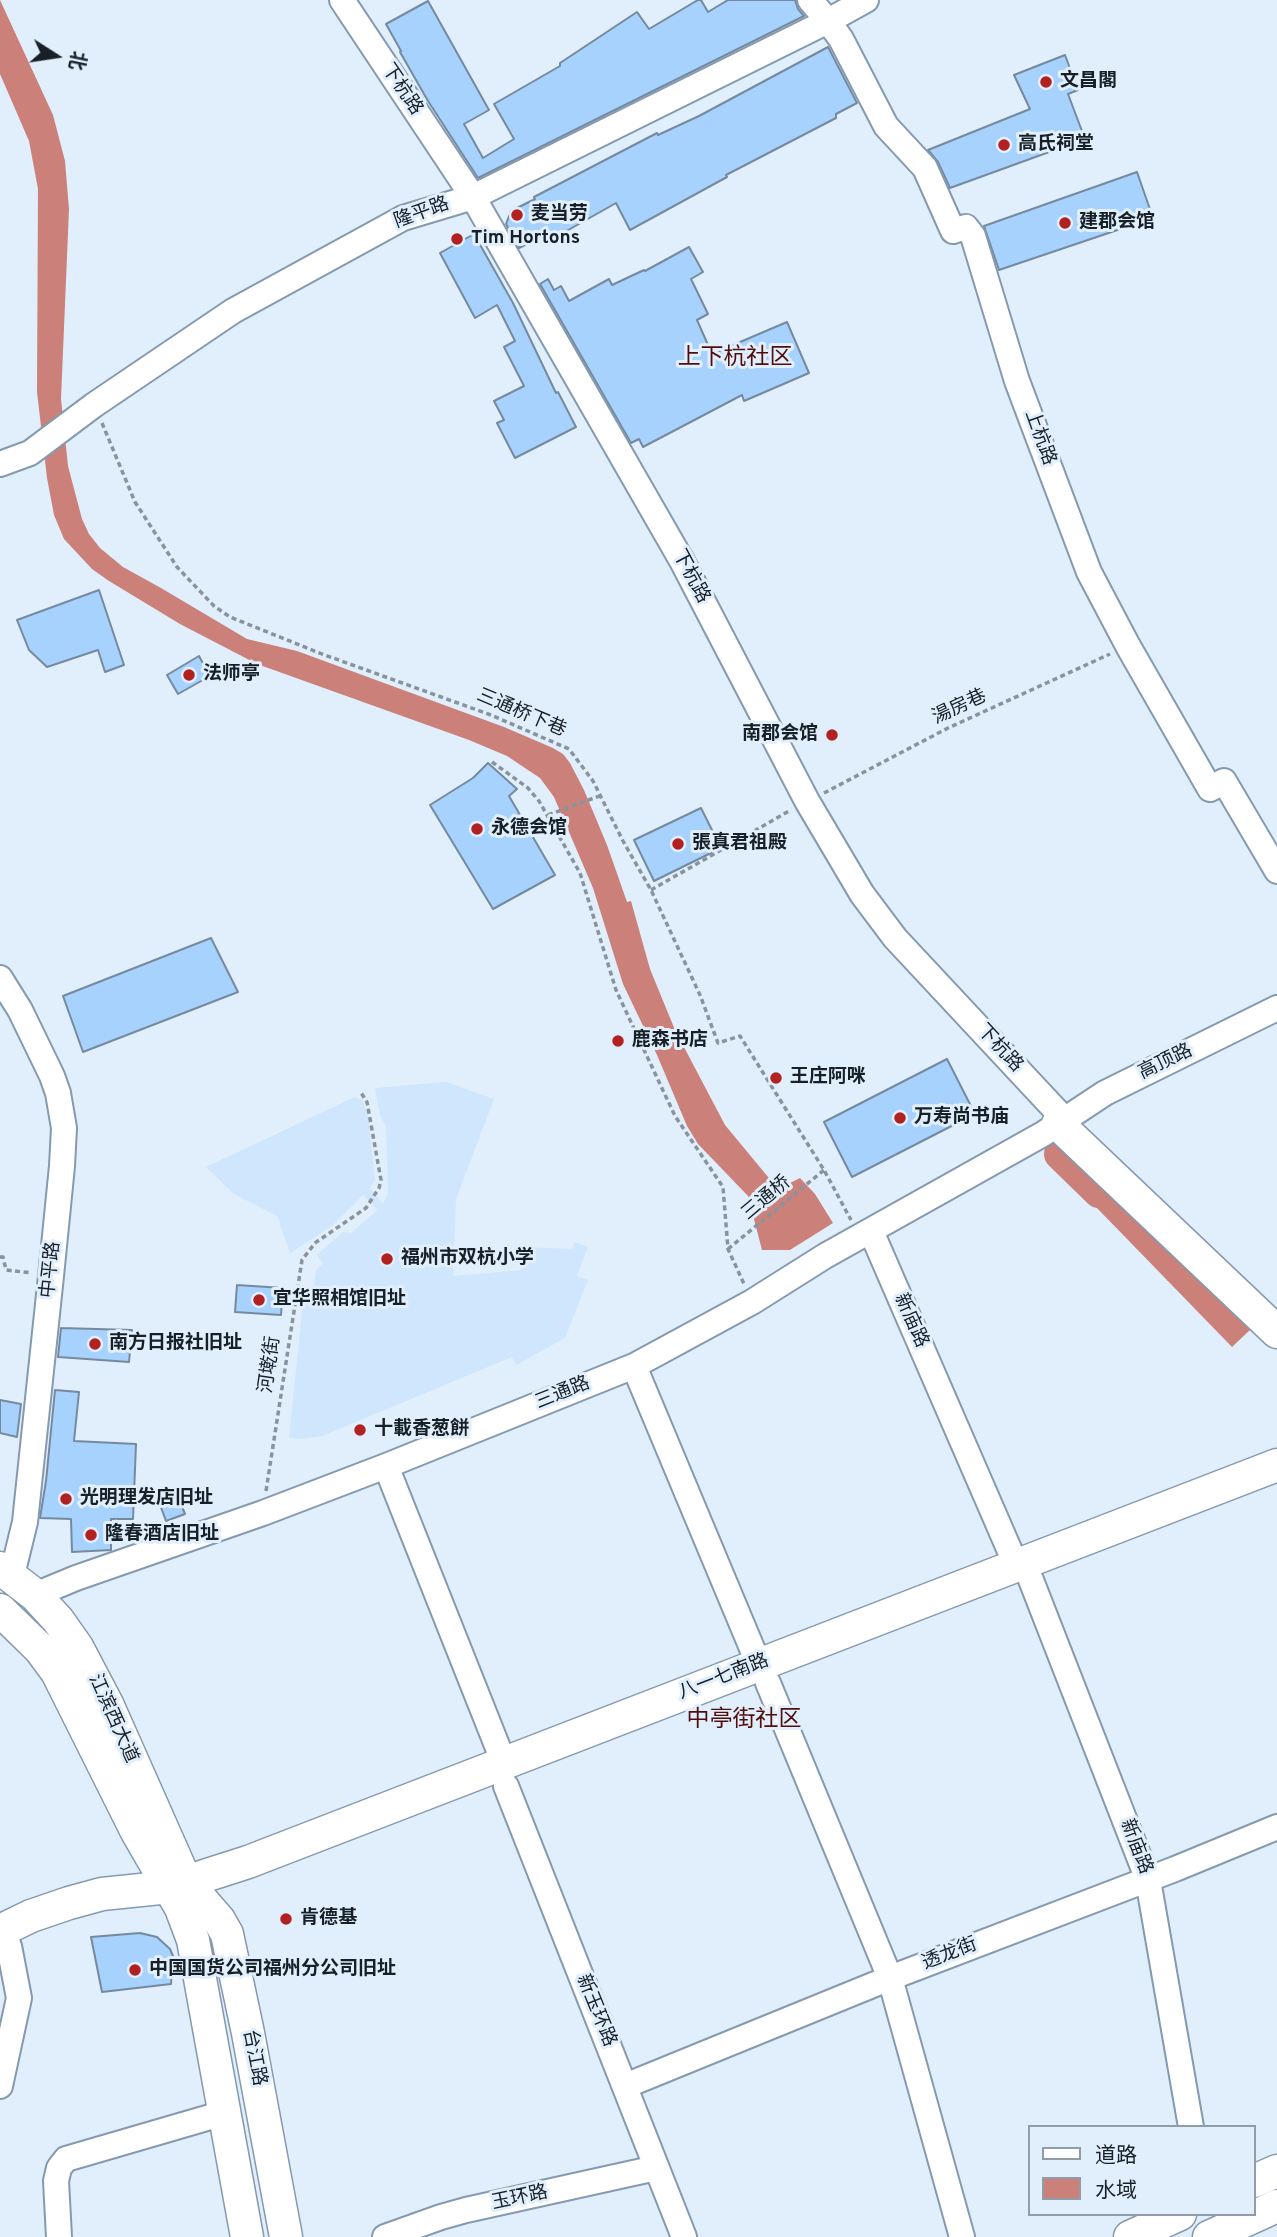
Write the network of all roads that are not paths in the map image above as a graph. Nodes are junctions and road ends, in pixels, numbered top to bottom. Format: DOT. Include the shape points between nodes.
graph roads {
  1 [pos="810,0"];
  2 [pos="866,0"];
  3 [pos="345,5"];
  4 [pos="828,21"];
  5 [pos="472,197"];
  6 [pos="0,464"];
  7 [pos="1277,871"];
  8 [pos="0,978"];
  9 [pos="1277,1008"];
  10 [pos="10,1012"];
  11 [pos="1065,1119"];
  12 [pos="865,1235"];
  13 [pos="1277,1305"];
  14 [pos="1277,1332"];
  15 [pos="634,1366"];
  16 [pos="1277,1465"];
  17 [pos="386,1466"];
  18 [pos="1277,1482"];
  19 [pos="1024,1573"];
  20 [pos="16,1579"];
  21 [pos="0,1610"];
  22 [pos="763,1674"];
  23 [pos="505,1775"];
  24 [pos="1277,1827"];
  25 [pos="1147,1880"];
  26 [pos="183,1887"];
  27 [pos="0,1931"];
  28 [pos="0,1937"];
  29 [pos="890,1978"];
  30 [pos="625,2086"];
  31 [pos="0,2087"];
  32 [pos="224,2113"];
  33 [pos="1191,2125"];
  34 [pos="656,2168"];
  35 [pos="1277,2171"];
  36 [pos="1256,2180"];
  37 [pos="1277,2190"];
  38 [pos="1256,2199"];
  39 [pos="1277,2206"];
  40 [pos="1256,2213"];
  41 [pos="1176,2216"];
  42 [pos="1248,2216"];
  43 [pos="1277,2222"];
  44 [pos="1217,2227"];
  45 [pos="59,2237"];
  46 [pos="247,2237"];
  47 [pos="286,2237"];
  48 [pos="386,2237"];
  49 [pos="684,2237"];
  50 [pos="962,2237"];
  51 [pos="1130,2237"];
  52 [pos="1171,2237"];
  1 -- 4 [label="street, 上杭路"];
  2 -- 4 [label="street, 隆平路"];
  3 -- 5 [label="street, 下杭路"];
  4 -- 5 [label="street, 隆平路"];
  4 -- 7 [label="street, 上杭路" via="886,126 925,168 953,231 966,227 973,236 1017,381 1089,572 1210,789 1224,780"];
  5 -- 6 [label="street, 隆平路" via="403,218 245,304 30,453"];
  5 -- 11 [label="street, 下杭路" via="682,561 807,801 862,894 895,938"];
  8 -- 10 [label="street, 中平路"];
  9 -- 11 [label="street, 高顶路" via="1105,1093"];
  10 -- 20 [label="street, 中平路" via="52,1076 62,1110 62,1166"];
  11 -- 12 [label="street, 三通路"];
  11 -- 13 [label="main road, 下杭路"];
  11 -- 14 [label="main road, 下杭路"];
  12 -- 15 [label="street, 三通路"];
  12 -- 19 [label="street, 新庙路"];
  15 -- 17 [label="street, 三通路"];
  15 -- 22 [label="street"];
  16 -- 19 [label="main road, 八一七南路"];
  17 -- 20 [label="street, 三通路" via="76,1578"];
  17 -- 23 [label="street, 新玉环路"];
  18 -- 19 [label="main road, 八一七南路"];
  19 -- 22 [label="main road, 八一七南路"];
  19 -- 25 [label="street, 新庙路"];
  20 -- 26 [label="main road, 江滨西大道" via="69,1634 86,1660"];
  21 -- 26 [label="main road, 江滨西大道" via="57,1672 137,1832"];
  22 -- 23 [label="main road, 八一七南路"];
  22 -- 29 [label="street"];
  23 -- 26 [label="main road, 八一七南路"];
  23 -- 30 [label="street, 新玉环路"];
  24 -- 25 [label="street, 透龙街"];
  25 -- 29 [label="street, 透龙街"];
  25 -- 33 [label="street, 新庙路"];
  26 -- 27 [label="main road, 八一七南路" via="102,1894 31,1916"];
  26 -- 32 [label="main road, 台江路" via="181,1908 193,1940"];
  26 -- 47 [label="main road, 台江路" via="208,1906 227,1934"];
  28 -- 31 [label="street" via="9,1946 19,1998"];
  29 -- 30 [label="street, 透龙街"];
  29 -- 50 [label="street"];
  30 -- 34 [label="street, 新玉环路"];
  32 -- 45 [label="street" via="66,2160 55,2181"];
  32 -- 46 [label="main road, 台江路"];
  34 -- 48 [label="street, 玉环路" via="453,2213"];
  34 -- 49 [label="street, 新玉环路"];
  35 -- 36 [label="main road"];
  37 -- 38 [label="main road"];
  39 -- 40 [label="main road"];
  41 -- 51 [label="main road"];
  42 -- 44 [label="main road"];
  43 -- 44 [label="main road"];
  44 -- 52 [label="main road"];
}
